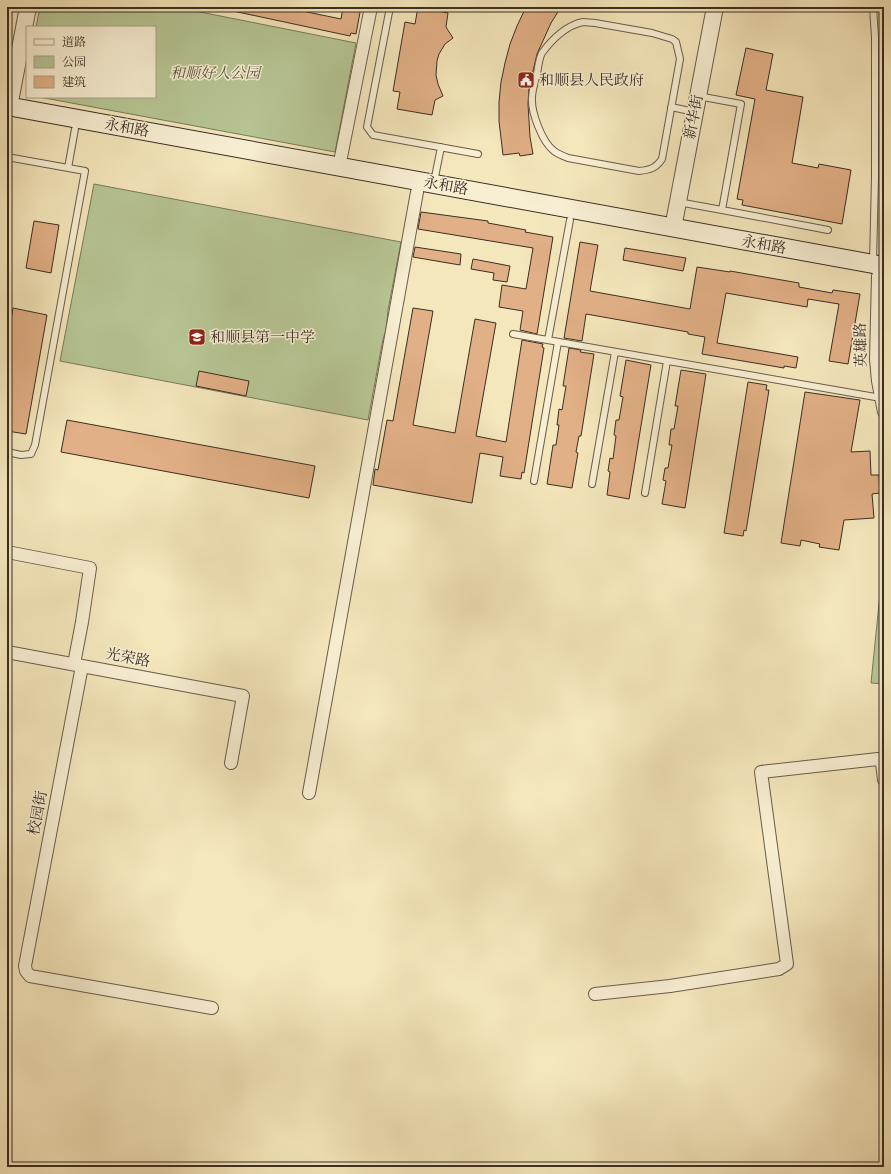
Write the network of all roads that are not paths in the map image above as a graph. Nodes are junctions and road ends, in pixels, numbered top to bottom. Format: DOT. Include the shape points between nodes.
graph roads {
  1 [pos="28,7"];
  2 [pos="371,7"];
  3 [pos="390,7"];
  4 [pos="714,7"];
  5 [pos="873,7"];
  6 [pos="698,96"];
  7 [pos="671,107"];
  8 [pos="8,110"];
  9 [pos="695,112"];
  10 [pos="75,129"];
  11 [pos="441,147"];
  12 [pos="478,154"];
  13 [pos="7,157"];
  14 [pos="339,166"];
  15 [pos="68,168"];
  16 [pos="434,184"];
  17 [pos="417,192"];
  18 [pos="678,202"];
  19 [pos="722,210"];
  20 [pos="570,220"];
  21 [pos="673,228"];
  22 [pos="828,230"];
  23 [pos="880,271"];
  24 [pos="513,334"];
  25 [pos="548,340"];
  26 [pos="558,342"];
  27 [pos="615,352"];
  28 [pos="667,361"];
  29 [pos="881,398"];
  30 [pos="884,412"];
  31 [pos="7,452"];
  32 [pos="534,481"];
  33 [pos="592,484"];
  34 [pos="644,493"];
  35 [pos="7,552"];
  36 [pos="7,652"];
  37 [pos="78,665"];
  38 [pos="231,763"];
  39 [pos="884,780"];
  40 [pos="310,793"];
  41 [pos="594,994"];
  42 [pos="212,1008"];
  1 -- 8 [label="street"];
  2 -- 14 [label="street"];
  3 -- 11 [label="lane" via="367,127 373,134"];
  4 -- 6 [label="street, 新华街"];
  5 -- 23 [label="lane" via="875,177"];
  6 -- 9 [label="street, 新华街"];
  6 -- 19 [label="lane" via="741,104"];
  7 -- 7 [label="lane" via="680,59 678,46 672,38 645,31 584,22 569,27 541,54 532,97 533,109 548,145 560,155 639,171 654,168 662,159"];
  7 -- 9 [label="lane"];
  8 -- 10 [label="main road, 永和路"];
  8 -- 14 [label="main road, 永和路"];
  9 -- 18 [label="street, 新华街"];
  10 -- 15 [label="lane"];
  10 -- 17 [label="main road, 永和路"];
  11 -- 12 [label="lane"];
  11 -- 16 [label="lane"];
  13 -- 15 [label="lane"];
  14 -- 16 [label="main road, 永和路"];
  15 -- 31 [label="lane" via="85,171 36,445 31,454"];
  16 -- 21 [label="main road, 永和路"];
  17 -- 20 [label="main road, 永和路"];
  17 -- 40 [label="street"];
  18 -- 19 [label="lane"];
  18 -- 21 [label="street, 新华街"];
  19 -- 22 [label="lane"];
  20 -- 23 [label="main road, 永和路"];
  20 -- 25 [label="lane"];
  21 -- 23 [label="main road, 永和路"];
  23 -- 29 [label="street, 英雄路" via="876,359"];
  24 -- 25 [label="lane"];
  25 -- 26 [label="lane"];
  26 -- 27 [label="lane"];
  26 -- 32 [label="lane"];
  27 -- 28 [label="lane"];
  27 -- 33 [label="lane"];
  28 -- 29 [label="lane"];
  28 -- 34 [label="lane"];
  29 -- 30 [label="street, 英雄路"];
  35 -- 37 [label="street, 校园街" via="90,568"];
  36 -- 37 [label="street, 光荣路"];
  37 -- 38 [label="street, 光荣路" via="243,696"];
  37 -- 42 [label="street, 校园街" via="26,971 30,976"];
  39 -- 41 [label="street" via="882,763 878,759 761,772 787,964 779,969 670,986"];
}
